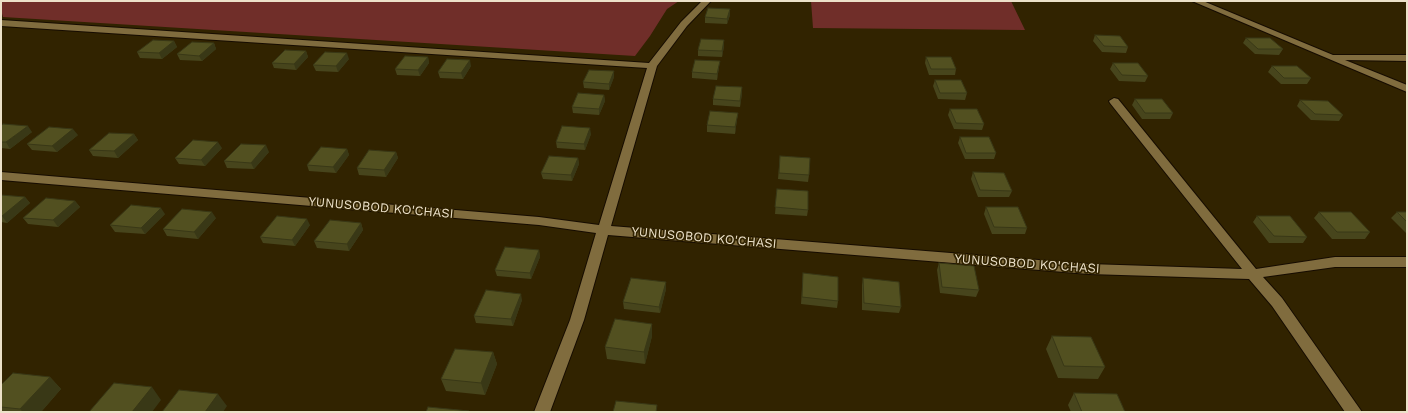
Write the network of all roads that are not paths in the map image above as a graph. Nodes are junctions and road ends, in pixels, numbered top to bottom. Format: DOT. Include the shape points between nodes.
graph roads {
  1 [pos="707,1"];
  2 [pos="1196,1"];
  3 [pos="1,23"];
  4 [pos="1328,56"];
  5 [pos="1407,58"];
  6 [pos="652,66"];
  7 [pos="1407,89"];
  8 [pos="1114,101"];
  9 [pos="1,176"];
  10 [pos="604,230"];
  11 [pos="1407,262"];
  12 [pos="1253,274"];
  13 [pos="542,412"];
  14 [pos="1354,412"];
  1 -- 6 [label="street" via="684,24"];
  2 -- 4 [label="street"];
  3 -- 6 [label="street"];
  4 -- 5 [label="street"];
  4 -- 7 [label="street"];
  6 -- 10 [label="street"];
  8 -- 12 [label="street"];
  9 -- 10 [label="street, YUNUSOBOD KO'CHASI" via="539,221"];
  10 -- 12 [label="street, YUNUSOBOD KO'CHASI" via="1089,269"];
  10 -- 13 [label="street" via="577,320"];
  11 -- 12 [label="street, YUNUSOBOD KO'CHASI" via="1335,262"];
  12 -- 14 [label="street" via="1277,302"];
}
